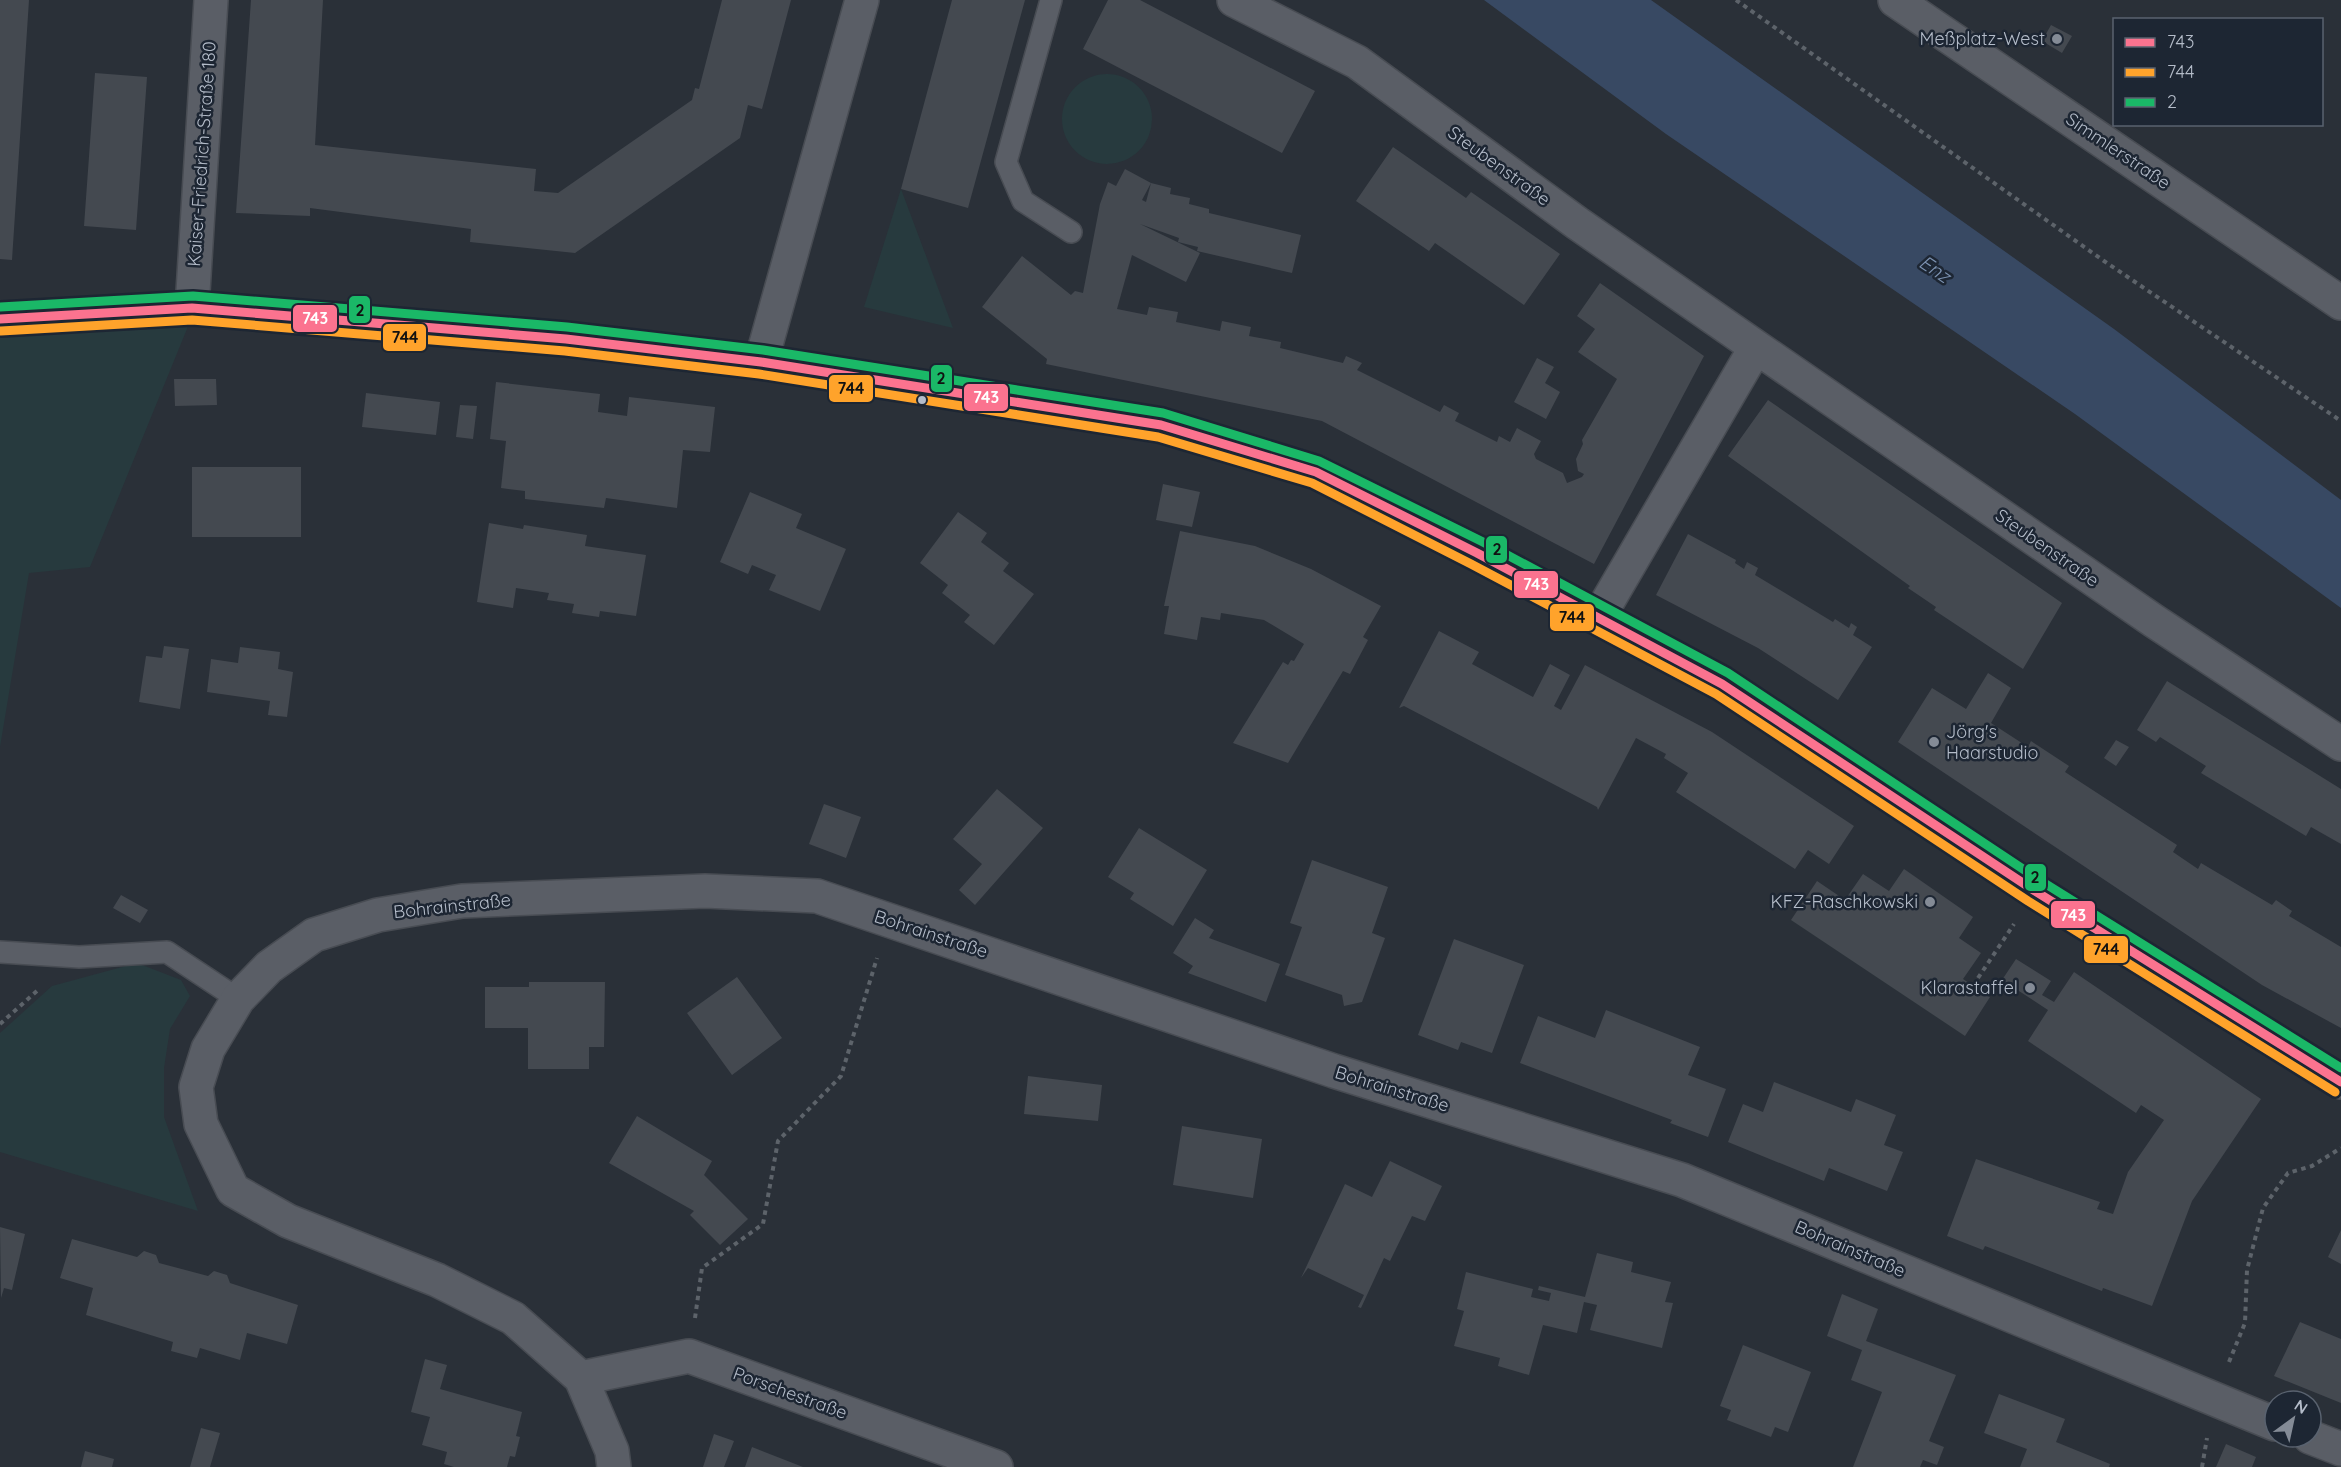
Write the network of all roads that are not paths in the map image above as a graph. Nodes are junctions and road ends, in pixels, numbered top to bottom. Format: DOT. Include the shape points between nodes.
graph roads {
  1 [pos="212,0"];
  2 [pos="862,0"];
  3 [pos="1051,0"];
  4 [pos="1234,0"];
  5 [pos="1894,0"];
  6 [pos="1071,232"];
  7 [pos="2341,303"];
  8 [pos="192,308"];
  9 [pos="0,319"];
  10 [pos="1756,347"];
  11 [pos="761,362"];
  12 [pos="1598,618"];
  13 [pos="2341,744"];
  14 [pos="0,952"];
  15 [pos="237,999"];
  16 [pos="2341,1082"];
  17 [pos="581,1378"];
  18 [pos="2263,1419"];
  19 [pos="2323,1442"];
  20 [pos="2341,1449"];
  21 [pos="614,1467"];
  22 [pos="996,1467"];
  1 -- 8 [label="street, Kaiser-Friedrich-Straße 180"];
  2 -- 11 [label="street"];
  3 -- 6 [label="lane" via="1006,162 1023,201"];
  4 -- 10 [label="street, Steubenstraße" via="1357,62 1577,223"];
  5 -- 7 [label="street, Simmlerstraße"];
  8 -- 9 [label="street"];
  8 -- 11 [label="street" via="566,339"];
  10 -- 12 [label="street"];
  10 -- 13 [label="street, Steubenstraße" via="2154,621"];
  11 -- 12 [label="street" via="1161,425 1305,469"];
  12 -- 16 [label="street" via="1722,684 2035,891"];
  14 -- 15 [label="lane" via="79,957 167,952"];
  15 -- 17 [label="street, Bohrainstraße" via="208,1049 196,1087 201,1124 233,1190 288,1221 437,1280 513,1318"];
  15 -- 18 [label="street, Bohrainstraße" via="269,967 314,935 378,915 462,901 705,891 817,896 1334,1071 1682,1179"];
  17 -- 21 [label="street, Bohrainstraße" via="612,1450"];
  17 -- 22 [label="street, Porschestraße" via="689,1356"];
  19 -- 20 [label="street"];
}
